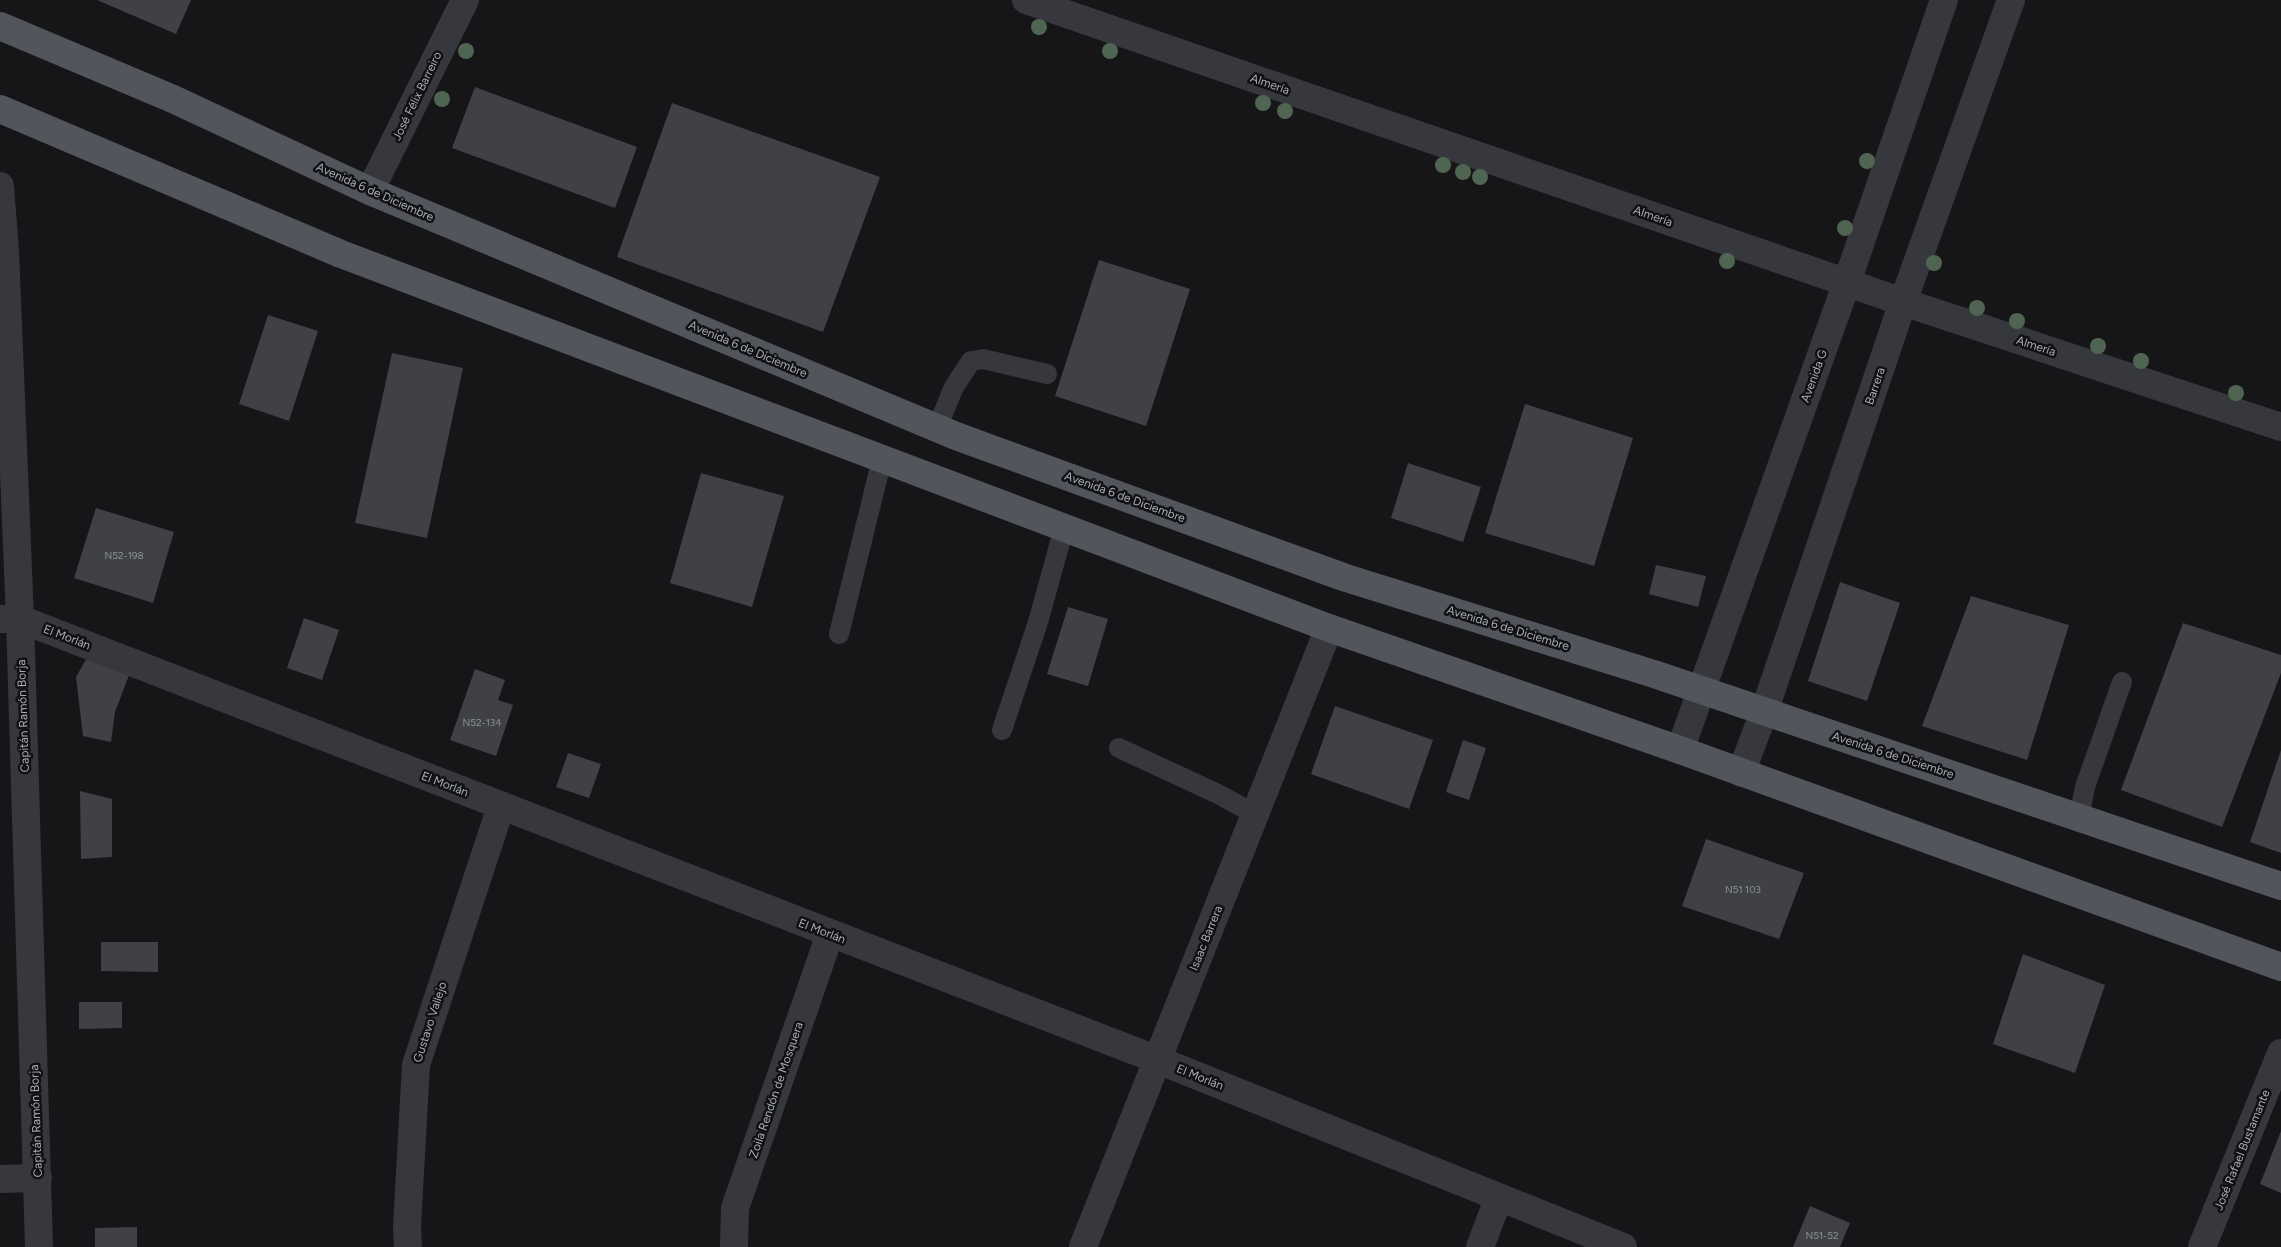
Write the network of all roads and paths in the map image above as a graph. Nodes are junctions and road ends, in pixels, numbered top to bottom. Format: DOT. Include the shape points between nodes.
graph roads {
  1 [pos="465,0"];
  2 [pos="1026,0"];
  3 [pos="1944,0"];
  4 [pos="2010,0"];
  5 [pos="0,26"];
  6 [pos="0,109"];
  7 [pos="0,186"];
  8 [pos="370,191"];
  9 [pos="3,251"];
  10 [pos="1847,282"];
  11 [pos="1903,302"];
  12 [pos="1047,374"];
  13 [pos="937,428"];
  14 [pos="2281,428"];
  15 [pos="882,459"];
  16 [pos="1064,528"];
  17 [pos="10,619"];
  18 [pos="1328,628"];
  19 [pos="839,634"];
  20 [pos="2122,682"];
  21 [pos="1702,691"];
  22 [pos="1764,712"];
  23 [pos="1002,730"];
  24 [pos="1119,748"];
  25 [pos="1680,750"];
  26 [pos="1742,773"];
  27 [pos="501,806"];
  28 [pos="1255,814"];
  29 [pos="2079,818"];
  30 [pos="2281,886"];
  31 [pos="830,934"];
  32 [pos="2281,967"];
  33 [pos="2281,1053"];
  34 [pos="1158,1060"];
  35 [pos="38,1178"];
  36 [pos="0,1179"];
  37 [pos="1498,1197"];
  38 [pos="39,1247"];
  39 [pos="408,1247"];
  40 [pos="734,1247"];
  41 [pos="1083,1247"];
  42 [pos="1480,1247"];
  43 [pos="1623,1247"];
  44 [pos="2202,1247"];
  1 -- 8 [label="street, José Félix Barreiro"];
  2 -- 10 [label="street, Almería"];
  3 -- 10 [label="street, Avenida G"];
  4 -- 11 [label="street, Barrera"];
  5 -- 8 [label="main road, Avenida 6 de Diciembre" via="173,99"];
  6 -- 15 [label="main road" via="341,254"];
  7 -- 9 [label="street, Capitán Ramón Borja"];
  8 -- 13 [label="main road, Avenida 6 de Diciembre"];
  9 -- 17 [label="street, Capitán Ramón Borja"];
  10 -- 11 [label="street, Almería"];
  10 -- 21 [label="street, Avenida G"];
  11 -- 14 [label="street, Almería"];
  11 -- 22 [label="street, Barrera"];
  12 -- 13 [label="lane" via="984,359 971,361 954,387"];
  13 -- 21 [label="main road, Avenida 6 de Diciembre" via="1346,578"];
  15 -- 16 [label="main road"];
  15 -- 19 [label="lane"];
  16 -- 18 [label="main road"];
  16 -- 23 [label="lane" via="1038,622"];
  17 -- 27 [label="street, El Morlán"];
  17 -- 35 [label="street, Capitán Ramón Borja"];
  18 -- 25 [label="main road"];
  18 -- 28 [label="street, Isaac Barrera"];
  20 -- 29 [label="lane" via="2085,787"];
  21 -- 22 [label="main road, Avenida 6 de Diciembre"];
  21 -- 25 [label="street, Avenida G"];
  22 -- 26 [label="street, Barrera"];
  22 -- 29 [label="main road, Avenida 6 de Diciembre"];
  24 -- 28 [label="lane"];
  25 -- 26 [label="main road"];
  26 -- 32 [label="main road"];
  27 -- 31 [label="street, El Morlán"];
  27 -- 39 [label="street, Gustavo Vallejo" via="416,1065"];
  28 -- 34 [label="street, Isaac Barrera"];
  29 -- 30 [label="main road, Avenida 6 de Diciembre"];
  31 -- 34 [label="street, El Morlán"];
  31 -- 40 [label="street, Zoila Rendón de Mosquera" via="735,1208"];
  33 -- 44 [label="street, José Rafael Bustamante"];
  34 -- 37 [label="street, El Morlán"];
  34 -- 41 [label="street, Isaac Barrera"];
  35 -- 36 [label="street"];
  35 -- 38 [label="street, Capitán Ramón Borja"];
  37 -- 42 [label="street"];
  37 -- 43 [label="street, El Morlán"];
}
